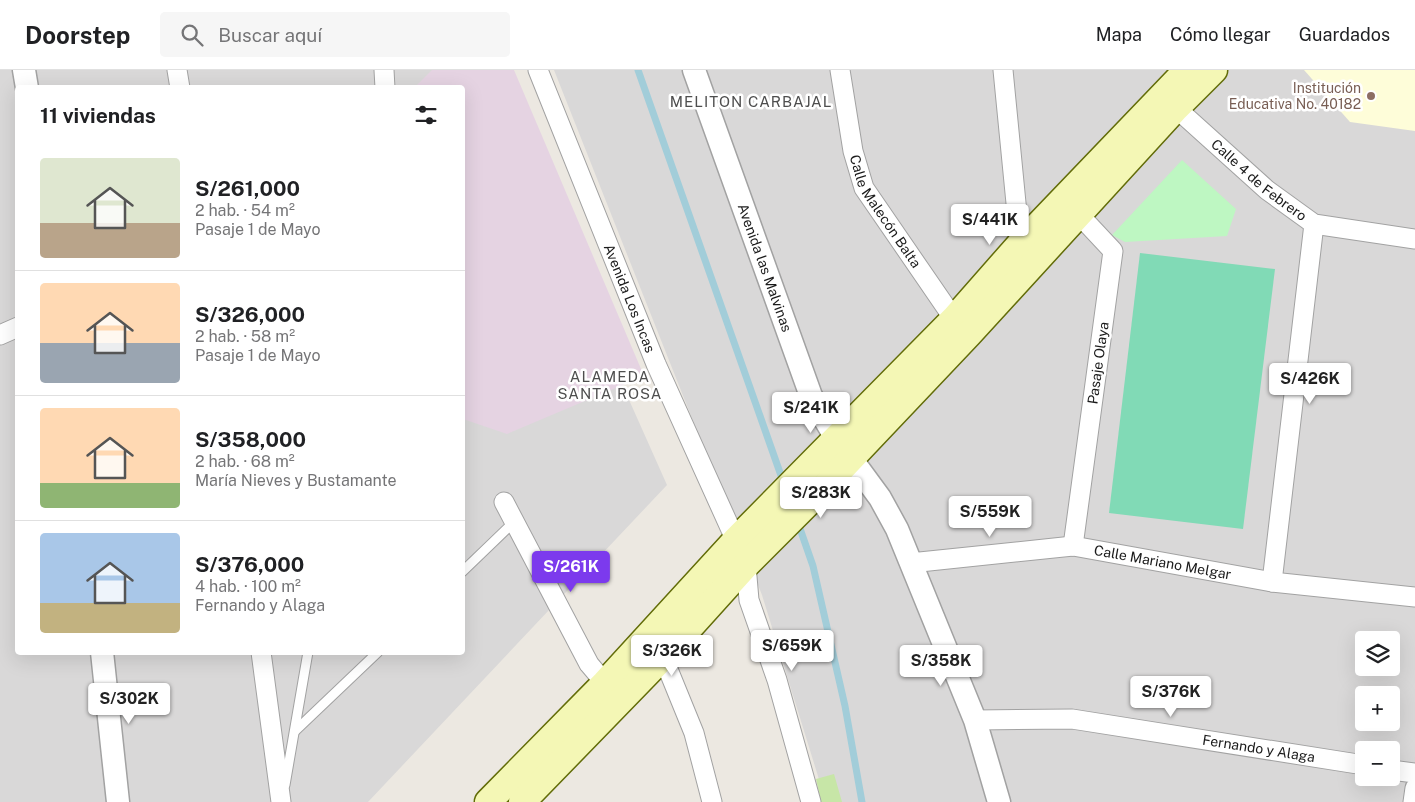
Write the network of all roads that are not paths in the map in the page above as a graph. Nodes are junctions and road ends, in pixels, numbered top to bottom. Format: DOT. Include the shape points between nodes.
graph roads {
  1 [pos="24,70"];
  2 [pos="177,70"];
  3 [pos="538,70"];
  4 [pos="694,70"];
  5 [pos="840,70"];
  6 [pos="1003,70"];
  7 [pos="1214,70"];
  8 [pos="1177,83"];
  9 [pos="27,85"];
  10 [pos="180,85"];
  11 [pos="1071,207"];
  12 [pos="1314,224"];
  13 [pos="1415,239"];
  14 [pos="1020,244"];
  15 [pos="962,327"];
  16 [pos="15,328"];
  17 [pos="0,335"];
  18 [pos="843,448"];
  19 [pos="504,502"];
  20 [pos="514,522"];
  21 [pos="1072,546"];
  22 [pos="741,552"];
  23 [pos="910,563"];
  24 [pos="465,569"];
  25 [pos="1272,582"];
  26 [pos="1415,598"];
  27 [pos="102,655"];
  28 [pos="261,655"];
  29 [pos="308,655"];
  30 [pos="375,655"];
  31 [pos="663,657"];
  32 [pos="614,690"];
  33 [pos="975,720"];
  34 [pos="295,732"];
  35 [pos="1355,764"];
  36 [pos="1400,771"];
  37 [pos="1415,773"];
  38 [pos="1415,788"];
  39 [pos="118,802"];
  40 [pos="281,802"];
  41 [pos="488,802"];
  42 [pos="522,802"];
  43 [pos="712,802"];
  44 [pos="811,802"];
  45 [pos="998,802"];
  46 [pos="1413,802"];
  1 -- 9 [label="street"];
  2 -- 10 [label="street"];
  3 -- 22 [label="street, Avenida Los Incas" via="656,364"];
  4 -- 18 [label="street, Avenida las Malvinas" via="811,396"];
  5 -- 15 [label="street, Calle Malecón Balta" via="853,151 864,188"];
  6 -- 14 [label="street"];
  7 -- 8 [label="main road"];
  8 -- 11 [label="main road"];
  8 -- 12 [label="street, Calle 4 de Febrero" via="1267,190"];
  11 -- 14 [label="main road"];
  11 -- 15 [label="main road"];
  11 -- 21 [label="street, Pasaje Olaya" via="1114,251"];
  12 -- 13 [label="street, Calle 4 de Febrero"];
  12 -- 25 [label="street"];
  14 -- 15 [label="main road"];
  15 -- 18 [label="main road"];
  16 -- 17 [label="street"];
  18 -- 22 [label="main road" via="823,488 790,521"];
  18 -- 22 [label="main road" via="815,459 778,496"];
  18 -- 23 [label="street, Avenida las Malvinas" via="880,498"];
  19 -- 20 [label="street"];
  20 -- 24 [label="lane"];
  20 -- 32 [label="street" via="589,664"];
  21 -- 23 [label="street, Calle Mariano Melgar"];
  21 -- 25 [label="street, Calle Mariano Melgar"];
  22 -- 31 [label="main road"];
  22 -- 32 [label="main road"];
  22 -- 44 [label="street, Avenida Los Incas" via="749,600 777,680"];
  23 -- 33 [label="street, Avenida las Malvinas"];
  25 -- 26 [label="street, Calle Mariano Melgar"];
  27 -- 39 [label="street"];
  28 -- 40 [label="street"];
  29 -- 34 [label="lane"];
  30 -- 34 [label="lane"];
  31 -- 32 [label="main road"];
  31 -- 43 [label="street" via="694,733"];
  32 -- 41 [label="main road"];
  32 -- 42 [label="main road"];
  33 -- 35 [label="street, Fernando y Alaga" via="1072,719"];
  33 -- 45 [label="street, Avenida las Malvinas"];
  34 -- 40 [label="lane"];
  36 -- 37 [label="street"];
  38 -- 46 [label="street"];
}
